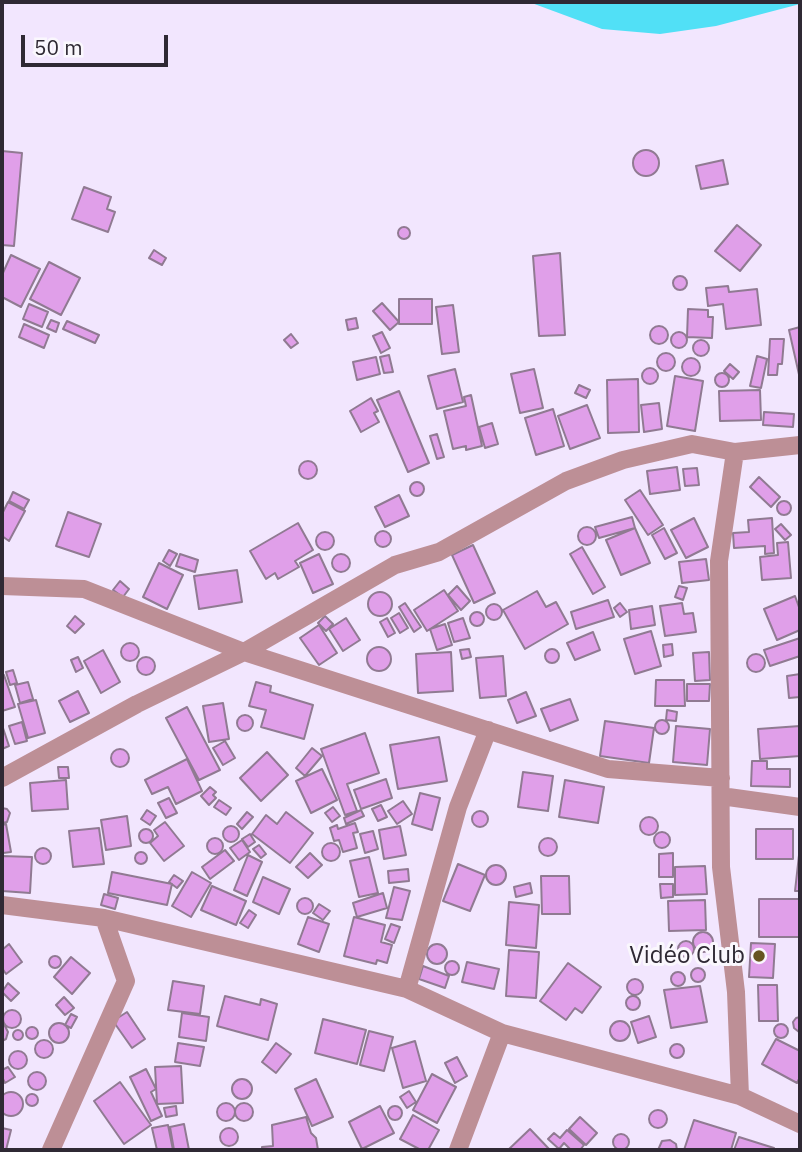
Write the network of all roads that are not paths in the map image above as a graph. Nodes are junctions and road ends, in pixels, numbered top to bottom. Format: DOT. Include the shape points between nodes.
graph roads {
  1 [pos="800,445"];
  2 [pos="735,452"];
  3 [pos="2,586"];
  4 [pos="244,652"];
  5 [pos="488,730"];
  6 [pos="2,778"];
  7 [pos="721,787"];
  8 [pos="800,807"];
  9 [pos="2,905"];
  10 [pos="104,918"];
  11 [pos="407,989"];
  12 [pos="502,1033"];
  13 [pos="740,1096"];
  14 [pos="800,1124"];
  15 [pos="51,1150"];
  16 [pos="458,1150"];
  1 -- 2 [label="street"];
  2 -- 4 [label="street" via="692,444 623,460 566,481 439,552 395,565"];
  2 -- 7 [label="street" via="719,561"];
  3 -- 4 [label="street" via="84,589"];
  4 -- 5 [label="street"];
  4 -- 6 [label="street"];
  5 -- 7 [label="street" via="608,769"];
  5 -- 11 [label="street" via="458,807"];
  7 -- 8 [label="street"];
  7 -- 13 [label="street" via="721,867 736,992"];
  9 -- 10 [label="street"];
  10 -- 11 [label="street"];
  10 -- 15 [label="street" via="126,981"];
  11 -- 12 [label="street"];
  12 -- 13 [label="street"];
  12 -- 16 [label="street"];
  13 -- 14 [label="street"];
}
